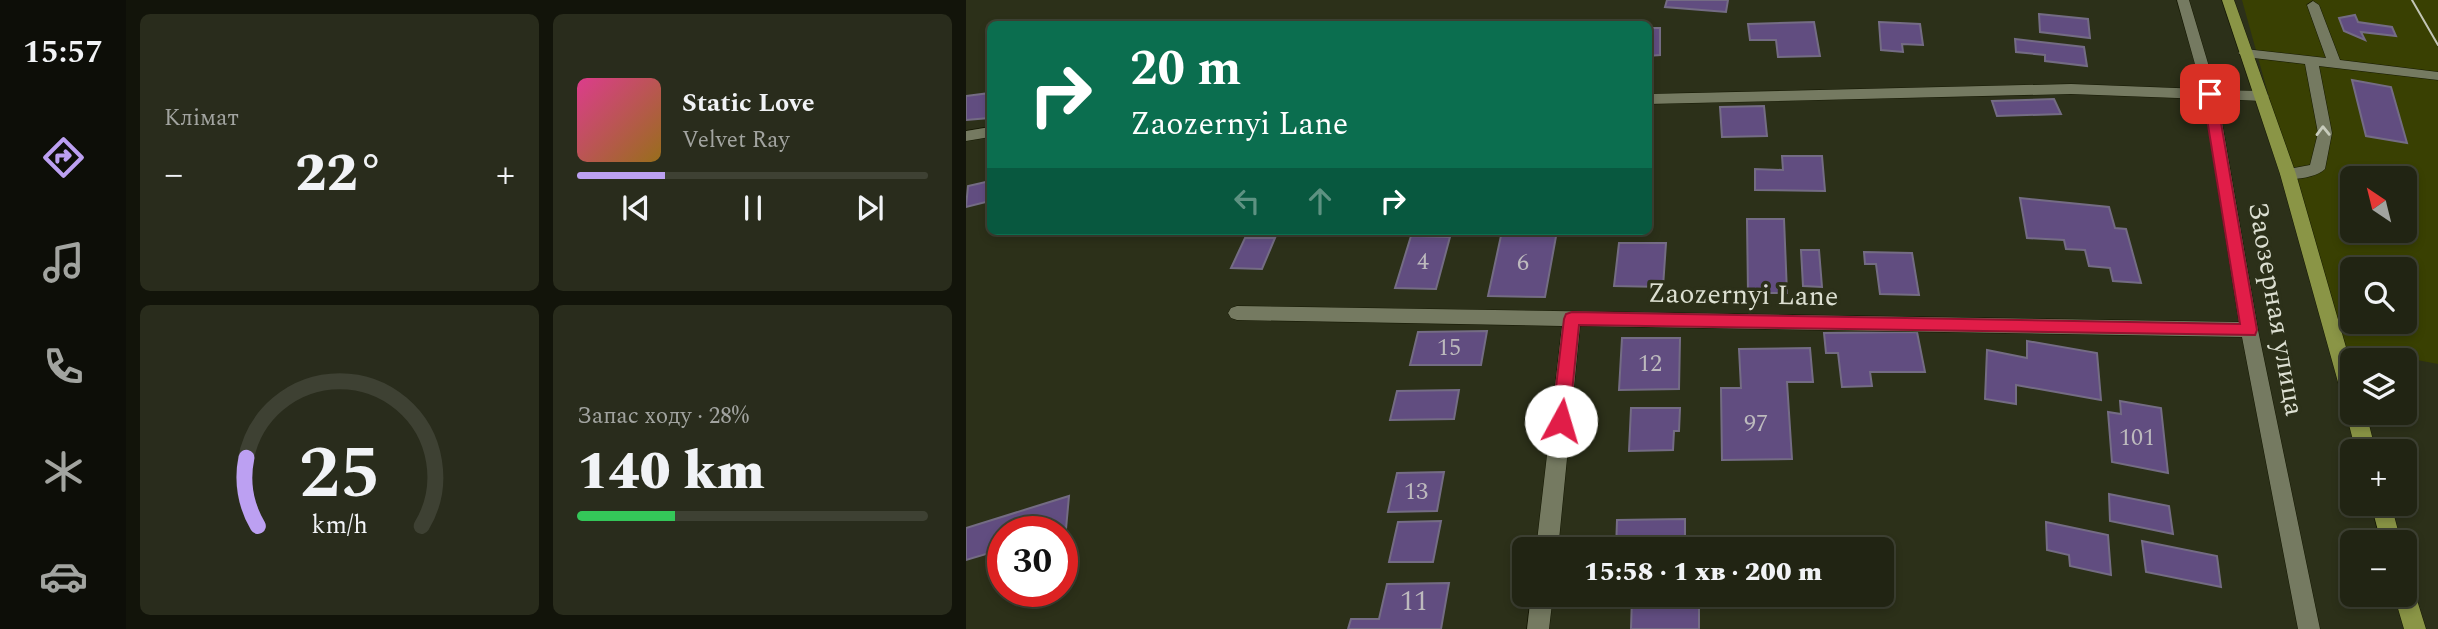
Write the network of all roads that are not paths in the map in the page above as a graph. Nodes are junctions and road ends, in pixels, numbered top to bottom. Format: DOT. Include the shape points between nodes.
graph roads {
  1 [pos="2183,0"];
  2 [pos="2228,0"];
  3 [pos="2313,5"];
  4 [pos="2245,52"];
  5 [pos="2311,60"];
  6 [pos="2334,63"];
  7 [pos="2438,76"];
  8 [pos="2210,94"];
  9 [pos="2262,96"];
  10 [pos="1652,99"];
  11 [pos="987,132"];
  12 [pos="966,136"];
  13 [pos="2288,174"];
  14 [pos="1237,313"];
  15 [pos="1572,319"];
  16 [pos="2249,330"];
  17 [pos="2340,358"];
  18 [pos="1548,537"];
  19 [pos="1541,607"];
  20 [pos="2408,607"];
  21 [pos="1538,629"];
  22 [pos="2309,629"];
  23 [pos="2415,629"];
  1 -- 8 [label="street, Заозерная улица"];
  2 -- 4 [label="main road"];
  3 -- 6 [label="street"];
  4 -- 5 [label="street"];
  4 -- 9 [label="main road"];
  5 -- 6 [label="street"];
  13 -- 5 [label="street, one-way" via="2317,169 2325,133"];
  6 -- 7 [label="street"];
  8 -- 9 [label="street"];
  8 -- 10 [label="street" via="2071,89"];
  8 -- 16 [label="street, Заозерная улица"];
  9 -- 13 [label="main road"];
  11 -- 12 [label="street"];
  13 -- 17 [label="main road"];
  14 -- 15 [label="street, Zaozernyi Lane"];
  15 -- 16 [label="street, Zaozernyi Lane"];
  15 -- 18 [label="street"];
  16 -- 22 [label="street, Заозерная улица"];
  19 -- 21 [label="street"];
  20 -- 23 [label="main road"];
}
